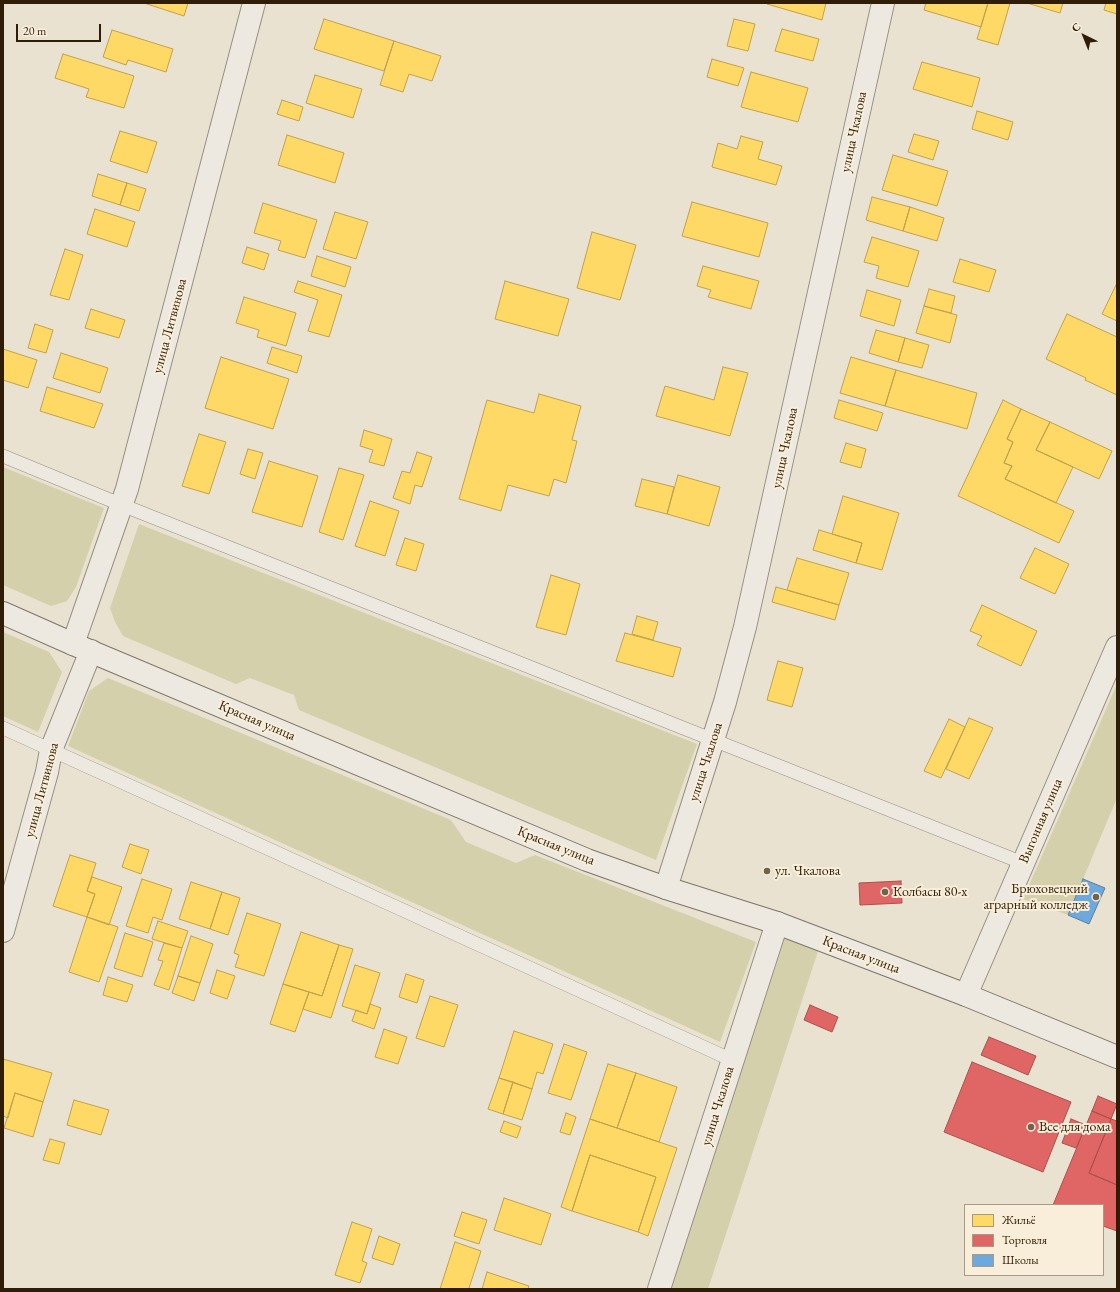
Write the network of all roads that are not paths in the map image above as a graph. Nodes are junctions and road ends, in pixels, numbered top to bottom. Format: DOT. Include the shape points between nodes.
graph roads {
  1 [pos="254,3"];
  2 [pos="883,3"];
  3 [pos="3,456"];
  4 [pos="122,504"];
  5 [pos="3,613"];
  6 [pos="1117,646"];
  7 [pos="82,648"];
  8 [pos="3,728"];
  9 [pos="713,740"];
  10 [pos="51,750"];
  11 [pos="1023,863"];
  12 [pos="666,888"];
  13 [pos="777,924"];
  14 [pos="3,931"];
  15 [pos="966,995"];
  16 [pos="1117,1057"];
  17 [pos="732,1060"];
  18 [pos="659,1289"];
  1 -- 4 [label="street, улица Литвинова"];
  2 -- 9 [label="street, улица Чкалова" via="745,627"];
  3 -- 4 [label="lane"];
  4 -- 7 [label="street, улица Литвинова"];
  4 -- 9 [label="lane"];
  5 -- 7 [label="street, Красная улица"];
  6 -- 11 [label="street, Выгонная улица"];
  7 -- 10 [label="street, улица Литвинова"];
  7 -- 12 [label="street, Красная улица" via="580,857"];
  8 -- 10 [label="lane"];
  9 -- 11 [label="lane"];
  9 -- 12 [label="street, улица Чкалова"];
  10 -- 14 [label="street, улица Литвинова"];
  10 -- 17 [label="lane"];
  11 -- 15 [label="street, Выгонная улица"];
  12 -- 13 [label="street, Красная улица"];
  13 -- 15 [label="street, Красная улица"];
  13 -- 17 [label="street, улица Чкалова"];
  15 -- 16 [label="street, Красная улица"];
  17 -- 18 [label="street, улица Чкалова"];
}
